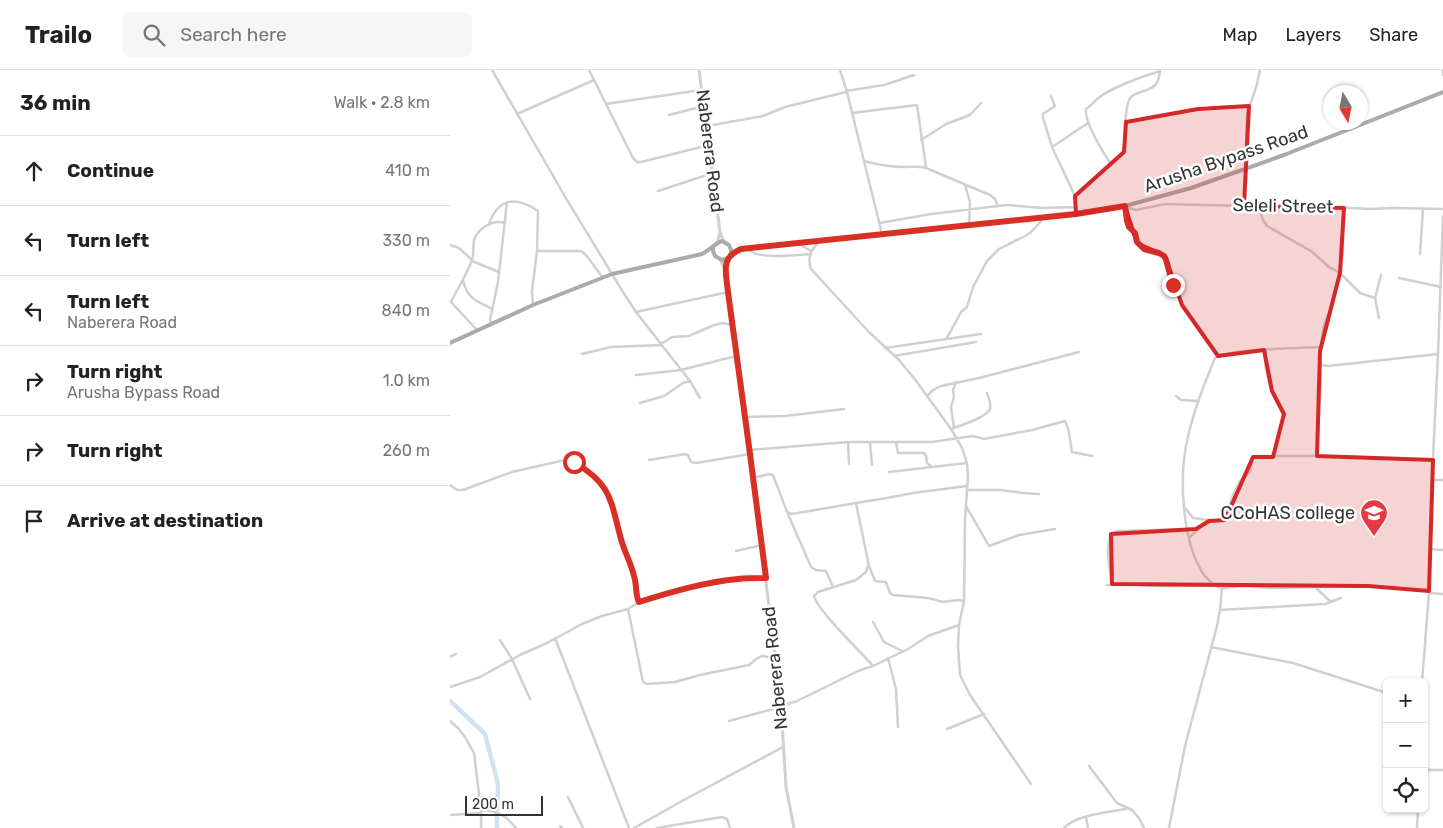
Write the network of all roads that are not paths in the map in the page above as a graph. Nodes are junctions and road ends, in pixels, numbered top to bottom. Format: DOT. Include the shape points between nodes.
graph roads {
  1 [pos="492,70"];
  2 [pos="589,70"];
  3 [pos="699,70"];
  4 [pos="840,70"];
  5 [pos="1160,70"];
  6 [pos="1260,70"];
  7 [pos="1443,70"];
  8 [pos="1443,75"];
  9 [pos="914,76"];
  10 [pos="594,80"];
  11 [pos="702,90"];
  12 [pos="846,91"];
  13 [pos="1443,92"];
  14 [pos="1051,96"];
  15 [pos="981,103"];
  16 [pos="606,104"];
  17 [pos="704,106"];
  18 [pos="1249,106"];
  19 [pos="852,113"];
  20 [pos="517,114"];
  21 [pos="669,115"];
  22 [pos="1126,122"];
  23 [pos="1088,123"];
  24 [pos="707,126"];
  25 [pos="921,140"];
  26 [pos="709,145"];
  27 [pos="1052,147"];
  28 [pos="864,161"];
  29 [pos="1110,163"];
  30 [pos="926,168"];
  31 [pos="1246,169"];
  32 [pos="713,173"];
  33 [pos="965,185"];
  34 [pos="658,191"];
  35 [pos="1075,196"];
  36 [pos="508,202"];
  37 [pos="998,206"];
  38 [pos="1125,206"];
  39 [pos="1244,206"];
  40 [pos="1259,206"];
  41 [pos="1075,207"];
  42 [pos="1344,208"];
  43 [pos="969,209"];
  44 [pos="1423,209"];
  45 [pos="1443,210"];
  46 [pos="1076,214"];
  47 [pos="1443,216"];
  48 [pos="1044,218"];
  49 [pos="505,223"];
  50 [pos="880,223"];
  51 [pos="489,224"];
  52 [pos="969,225"];
  53 [pos="720,232"];
  54 [pos="882,234"];
  55 [pos="724,242"];
  56 [pos="819,242"];
  57 [pos="717,243"];
  58 [pos="799,243"];
  59 [pos="729,244"];
  60 [pos="450,245"];
  61 [pos="713,248"];
  62 [pos="741,249"];
  63 [pos="748,249"];
  64 [pos="537,252"];
  65 [pos="731,253"];
  66 [pos="811,253"];
  67 [pos="702,254"];
  68 [pos="1420,254"];
  69 [pos="715,256"];
  70 [pos="728,258"];
  71 [pos="472,260"];
  72 [pos="720,260"];
  73 [pos="726,271"];
  74 [pos="499,272"];
  75 [pos="1340,273"];
  76 [pos="612,274"];
  77 [pos="1381,275"];
  78 [pos="603,278"];
  79 [pos="1399,278"];
  80 [pos="463,279"];
  81 [pos="1441,287"];
  82 [pos="728,292"];
  83 [pos="1375,298"];
  84 [pos="451,302"];
  85 [pos="533,305"];
  86 [pos="492,309"];
  87 [pos="636,312"];
  88 [pos="1379,318"];
  89 [pos="491,324"];
  90 [pos="732,325"];
  91 [pos="477,330"];
  92 [pos="981,334"];
  93 [pos="947,338"];
  94 [pos="976,342"];
  95 [pos="450,343"];
  96 [pos="661,345"];
  97 [pos="1321,347"];
  98 [pos="885,348"];
  99 [pos="1438,348"];
  100 [pos="1443,348"];
  101 [pos="1266,350"];
  102 [pos="1079,352"];
  103 [pos="582,354"];
  104 [pos="1438,354"];
  105 [pos="736,356"];
  106 [pos="894,356"];
  107 [pos="1218,356"];
  108 [pos="1321,364"];
  109 [pos="681,370"];
  110 [pos="636,375"];
  111 [pos="690,381"];
  112 [pos="956,382"];
  113 [pos="987,393"];
  114 [pos="927,396"];
  115 [pos="1176,396"];
  116 [pos="700,398"];
  117 [pos="1198,401"];
  118 [pos="640,402"];
  119 [pos="844,409"];
  120 [pos="745,417"];
  121 [pos="953,429"];
  122 [pos="957,439"];
  123 [pos="848,442"];
  124 [pos="870,442"];
  125 [pos="896,442"];
  126 [pos="750,452"];
  127 [pos="1092,456"];
  128 [pos="1273,456"];
  129 [pos="1317,456"];
  130 [pos="649,460"];
  131 [pos="1433,460"];
  132 [pos="967,463"];
  133 [pos="850,464"];
  134 [pos="872,465"];
  135 [pos="932,467"];
  136 [pos="889,472"];
  137 [pos="753,478"];
  138 [pos="1432,480"];
  139 [pos="1443,480"];
  140 [pos="450,485"];
  141 [pos="967,486"];
  142 [pos="967,490"];
  143 [pos="1039,494"];
  144 [pos="856,503"];
  145 [pos="966,504"];
  146 [pos="1185,508"];
  147 [pos="788,513"];
  148 [pos="1213,520"];
  149 [pos="1055,529"];
  150 [pos="1187,529"];
  151 [pos="1189,538"];
  152 [pos="762,545"];
  153 [pos="1430,549"];
  154 [pos="1443,550"];
  155 [pos="736,551"];
  156 [pos="869,566"];
  157 [pos="766,578"];
  158 [pos="1112,584"];
  159 [pos="1107,585"];
  160 [pos="1214,586"];
  161 [pos="833,587"];
  162 [pos="1315,587"];
  163 [pos="1222,588"];
  164 [pos="1429,592"];
  165 [pos="1443,594"];
  166 [pos="1341,598"];
  167 [pos="964,601"];
  168 [pos="639,602"];
  169 [pos="1332,602"];
  170 [pos="628,609"];
  171 [pos="1220,610"];
  172 [pos="873,622"];
  173 [pos="960,625"];
  174 [pos="555,638"];
  175 [pos="500,640"];
  176 [pos="1211,647"];
  177 [pos="902,651"];
  178 [pos="456,654"];
  179 [pos="450,657"];
  180 [pos="775,658"];
  181 [pos="888,658"];
  182 [pos="512,660"];
  183 [pos="873,666"];
  184 [pos="1422,678"];
  185 [pos="450,687"];
  186 [pos="1383,692"];
  187 [pos="530,699"];
  188 [pos="781,706"];
  189 [pos="984,714"];
  190 [pos="450,721"];
  191 [pos="729,721"];
  192 [pos="898,727"];
  193 [pos="946,729"];
  194 [pos="783,747"];
  195 [pos="1089,766"];
  196 [pos="1428,770"];
  197 [pos="1443,770"];
  198 [pos="1031,784"];
  199 [pos="568,797"];
  200 [pos="1129,808"];
  201 [pos="481,812"];
  202 [pos="1418,813"];
  203 [pos="450,815"];
  204 [pos="1086,817"];
  205 [pos="481,828"];
  206 [pos="516,828"];
  207 [pos="583,828"];
  208 [pos="629,828"];
  209 [pos="634,828"];
  210 [pos="656,828"];
  211 [pos="730,828"];
  212 [pos="794,828"];
  213 [pos="1064,828"];
  214 [pos="1088,828"];
  215 [pos="1144,828"];
  216 [pos="1169,828"];
  217 [pos="1417,828"];
  1 -- 20 [label="street"];
  2 -- 10 [label="street"];
  3 -- 11 [label="street, Naberera Road"];
  4 -- 12 [label="street"];
  5 -- 22 [label="street" via="1154,88 1130,98"];
  5 -- 23 [label="street" via="1097,99 1085,111"];
  6 -- 18 [label="street"];
  7 -- 8 [label="street"];
  9 -- 12 [label="street"];
  10 -- 16 [label="street"];
  10 -- 20 [label="street"];
  11 -- 16 [label="street"];
  11 -- 17 [label="street, Naberera Road"];
  12 -- 19 [label="street"];
  12 -- 24 [label="street" via="763,116"];
  13 -- 31 [label="main road, Arusha Bypass Road"];
  14 -- 27 [label="street" via="1055,106 1042,116"];
  15 -- 25 [label="street" via="970,115 946,124"];
  16 -- 26 [label="street" via="637,162"];
  17 -- 21 [label="street"];
  17 -- 24 [label="street, Naberera Road"];
  18 -- 22 [label="street" via="1218,106"];
  18 -- 31 [label="street"];
  19 -- 25 [label="street" via="916,105"];
  19 -- 28 [label="street"];
  20 -- 76 [label="street"];
  22 -- 29 [label="street" via="1124,151"];
  23 -- 27 [label="street"];
  23 -- 29 [label="street"];
  24 -- 26 [label="street, Naberera Road"];
  25 -- 30 [label="street"];
  26 -- 32 [label="street, Naberera Road"];
  27 -- 35 [label="street"];
  28 -- 30 [label="street" via="884,166"];
  28 -- 50 [label="street"];
  29 -- 35 [label="street"];
  30 -- 33 [label="street"];
  31 -- 38 [label="main road, Arusha Bypass Road"];
  31 -- 39 [label="street"];
  32 -- 34 [label="street"];
  32 -- 53 [label="street, Naberera Road"];
  33 -- 37 [label="street" via="990,195"];
  33 -- 43 [label="street"];
  35 -- 41 [label="street"];
  36 -- 49 [label="street"];
  36 -- 51 [label="street" via="495,210"];
  36 -- 64 [label="street" via="524,204 538,211"];
  37 -- 41 [label="street"];
  37 -- 43 [label="street"];
  38 -- 39 [label="street, Seleli Street" via="1138,210 1164,204"];
  38 -- 46 [label="main road, Arusha Bypass Road"];
  38 -- 107 [label="street" via="1129,227 1137,242 1144,249 1165,257 1182,305"];
  39 -- 40 [label="street, Seleli Street"];
  40 -- 42 [label="street, Seleli Street"];
  40 -- 75 [label="street" via="1267,226 1311,251"];
  41 -- 46 [label="street"];
  42 -- 44 [label="street, Seleli Street"];
  42 -- 75 [label="street"];
  43 -- 50 [label="street"];
  43 -- 52 [label="street"];
  44 -- 45 [label="street, Seleli Street"];
  44 -- 68 [label="street"];
  46 -- 48 [label="main road, Arusha Bypass Road"];
  47 -- 81 [label="street"];
  48 -- 52 [label="main road, Arusha Bypass Road"];
  48 -- 93 [label="street" via="1030,233 999,249 987,261 967,307"];
  49 -- 51 [label="street"];
  49 -- 74 [label="street"];
  50 -- 54 [label="street"];
  51 -- 71 [label="street" via="476,236"];
  52 -- 54 [label="main road, Arusha Bypass Road"];
  53 -- 55 [label="street, Naberera Road"];
  53 -- 57 [label="street, Naberera Road"];
  54 -- 56 [label="main road, Arusha Bypass Road"];
  55 -- 57 [label="main road, Arusha Bypass Road"];
  55 -- 59 [label="main road, Arusha Bypass Road"];
  56 -- 58 [label="main road, Arusha Bypass Road"];
  56 -- 66 [label="street"];
  57 -- 61 [label="main road"];
  58 -- 63 [label="main road, Arusha Bypass Road"];
  58 -- 66 [label="street"];
  59 -- 62 [label="main road, Arusha Bypass Road"];
  59 -- 65 [label="main road"];
  60 -- 71 [label="street" via="459,248"];
  61 -- 67 [label="main road"];
  61 -- 69 [label="main road"];
  62 -- 63 [label="main road, Arusha Bypass Road"];
  62 -- 65 [label="main road, Arusha Bypass Road"];
  63 -- 66 [label="street" via="752,254 774,256"];
  64 -- 78 [label="street" via="581,251"];
  64 -- 85 [label="street" via="532,282"];
  65 -- 70 [label="main road"];
  66 -- 98 [label="street" via="809,262 813,270"];
  67 -- 69 [label="main road"];
  67 -- 76 [label="main road"];
  69 -- 72 [label="main road"];
  70 -- 72 [label="main road"];
  70 -- 73 [label="street, Naberera Road"];
  71 -- 74 [label="street"];
  71 -- 80 [label="street"];
  72 -- 73 [label="street, Naberera Road"];
  73 -- 82 [label="street, Naberera Road"];
  74 -- 86 [label="street"];
  75 -- 83 [label="street" via="1365,296"];
  75 -- 97 [label="street" via="1324,325"];
  76 -- 78 [label="main road"];
  76 -- 87 [label="street"];
  77 -- 83 [label="street"];
  78 -- 85 [label="main road"];
  79 -- 81 [label="street"];
  80 -- 84 [label="street"];
  80 -- 86 [label="street" via="470,296"];
  81 -- 99 [label="street"];
  82 -- 87 [label="street"];
  82 -- 90 [label="street, Naberera Road"];
  83 -- 88 [label="street"];
  84 -- 91 [label="street"];
  85 -- 89 [label="main road"];
  86 -- 89 [label="street"];
  87 -- 96 [label="street"];
  89 -- 91 [label="main road"];
  90 -- 96 [label="street" via="714,325 689,336 672,338"];
  90 -- 105 [label="street, Naberera Road"];
  91 -- 95 [label="main road"];
  92 -- 93 [label="street"];
  93 -- 98 [label="street"];
  94 -- 106 [label="street"];
  96 -- 103 [label="street" via="610,347"];
  96 -- 109 [label="street"];
  97 -- 101 [label="street"];
  97 -- 108 [label="street"];
  98 -- 106 [label="street"];
  99 -- 100 [label="street"];
  99 -- 104 [label="street"];
  101 -- 107 [label="street"];
  101 -- 128 [label="street" via="1269,381 1284,416"];
  102 -- 112 [label="street"];
  104 -- 108 [label="street"];
  104 -- 131 [label="street"];
  105 -- 109 [label="street"];
  105 -- 120 [label="street, Naberera Road"];
  106 -- 114 [label="street"];
  107 -- 117 [label="street"];
  108 -- 129 [label="street"];
  109 -- 110 [label="street"];
  109 -- 111 [label="street"];
  111 -- 116 [label="street"];
  111 -- 118 [label="street" via="664,396"];
  112 -- 114 [label="street" via="941,386"];
  112 -- 121 [label="street" via="951,407"];
  113 -- 121 [label="street" via="990,408 987,414"];
  114 -- 121 [label="street"];
  115 -- 117 [label="street" via="1181,400"];
  117 -- 146 [label="street" via="1186,446"];
  119 -- 120 [label="street"];
  120 -- 126 [label="street, Naberera Road"];
  121 -- 122 [label="street"];
  122 -- 125 [label="street"];
  122 -- 127 [label="street" via="975,436 984,439 1065,421 1072,452"];
  122 -- 132 [label="street"];
  123 -- 124 [label="street"];
  123 -- 126 [label="street"];
  123 -- 133 [label="street"];
  124 -- 125 [label="street"];
  124 -- 134 [label="street"];
  125 -- 135 [label="street" via="897,452 924,453"];
  126 -- 130 [label="street" via="696,463 685,454"];
  126 -- 137 [label="street, Naberera Road"];
  128 -- 129 [label="street"];
  128 -- 148 [label="street" via="1253,458 1251,469 1233,495 1226,517"];
  129 -- 131 [label="street"];
  131 -- 138 [label="street"];
  132 -- 135 [label="street"];
  132 -- 141 [label="street"];
  135 -- 136 [label="street"];
  137 -- 147 [label="street" via="773,475"];
  137 -- 152 [label="street, Naberera Road"];
  138 -- 139 [label="street"];
  138 -- 153 [label="street"];
  140 -- 168 [label="street" via="463,490 512,472 565,460 580,466 600,482 610,498 634,574"];
  141 -- 142 [label="street"];
  141 -- 144 [label="street"];
  142 -- 143 [label="street"];
  142 -- 145 [label="street"];
  144 -- 147 [label="street"];
  144 -- 156 [label="street"];
  145 -- 149 [label="street" via="989,546 1019,535"];
  145 -- 167 [label="street"];
  146 -- 148 [label="street" via="1195,519"];
  146 -- 150 [label="street"];
  147 -- 161 [label="street" via="811,567 826,571"];
  148 -- 151 [label="street" via="1204,523"];
  150 -- 151 [label="street"];
  150 -- 158 [label="street" via="1118,531 1111,534 1108,547"];
  151 -- 160 [label="street" via="1203,574"];
  152 -- 155 [label="street"];
  152 -- 157 [label="street, Naberera Road"];
  153 -- 154 [label="street"];
  153 -- 164 [label="street"];
  156 -- 161 [label="street" via="856,580"];
  156 -- 167 [label="street" via="875,582 886,582 890,593 943,602"];
  157 -- 168 [label="street" via="740,578"];
  157 -- 180 [label="street, Naberera Road"];
  158 -- 159 [label="street"];
  158 -- 160 [label="street"];
  160 -- 163 [label="street"];
  161 -- 183 [label="street" via="816,593 815,599"];
  162 -- 163 [label="street"];
  162 -- 164 [label="street" via="1368,586"];
  162 -- 169 [label="street"];
  163 -- 171 [label="street"];
  164 -- 165 [label="street"];
  164 -- 184 [label="street"];
  166 -- 169 [label="street"];
  167 -- 173 [label="street"];
  168 -- 170 [label="street"];
  169 -- 171 [label="street"];
  170 -- 174 [label="street" via="596,619"];
  170 -- 180 [label="street" via="642,682 647,684 675,682 750,665 762,656"];
  171 -- 176 [label="street"];
  172 -- 177 [label="street" via="884,642"];
  173 -- 177 [label="street" via="928,636"];
  173 -- 189 [label="street" via="960,675"];
  174 -- 182 [label="street"];
  174 -- 208 [label="street"];
  175 -- 182 [label="street"];
  176 -- 186 [label="street" via="1293,663"];
  176 -- 216 [label="street" via="1185,746"];
  177 -- 181 [label="street"];
  178 -- 179 [label="street"];
  180 -- 188 [label="street, Naberera Road"];
  181 -- 183 [label="street"];
  181 -- 192 [label="street" via="896,689"];
  182 -- 185 [label="street" via="475,679"];
  182 -- 187 [label="street"];
  183 -- 188 [label="street"];
  188 -- 191 [label="street"];
  188 -- 194 [label="street, Naberera Road"];
  189 -- 193 [label="street"];
  189 -- 198 [label="street"];
  190 -- 201 [label="street" via="474,753"];
  194 -- 209 [label="street"];
  194 -- 212 [label="street, Naberera Road"];
  195 -- 200 [label="street" via="1117,803"];
  196 -- 197 [label="street"];
  199 -- 207 [label="street"];
  200 -- 204 [label="street"];
  200 -- 215 [label="street"];
  201 -- 203 [label="street"];
  201 -- 205 [label="street"];
  201 -- 206 [label="street" via="499,813"];
  202 -- 217 [label="street"];
  204 -- 213 [label="street" via="1072,821"];
  204 -- 214 [label="street"];
  210 -- 211 [label="street" via="722,817 727,819"];
}
